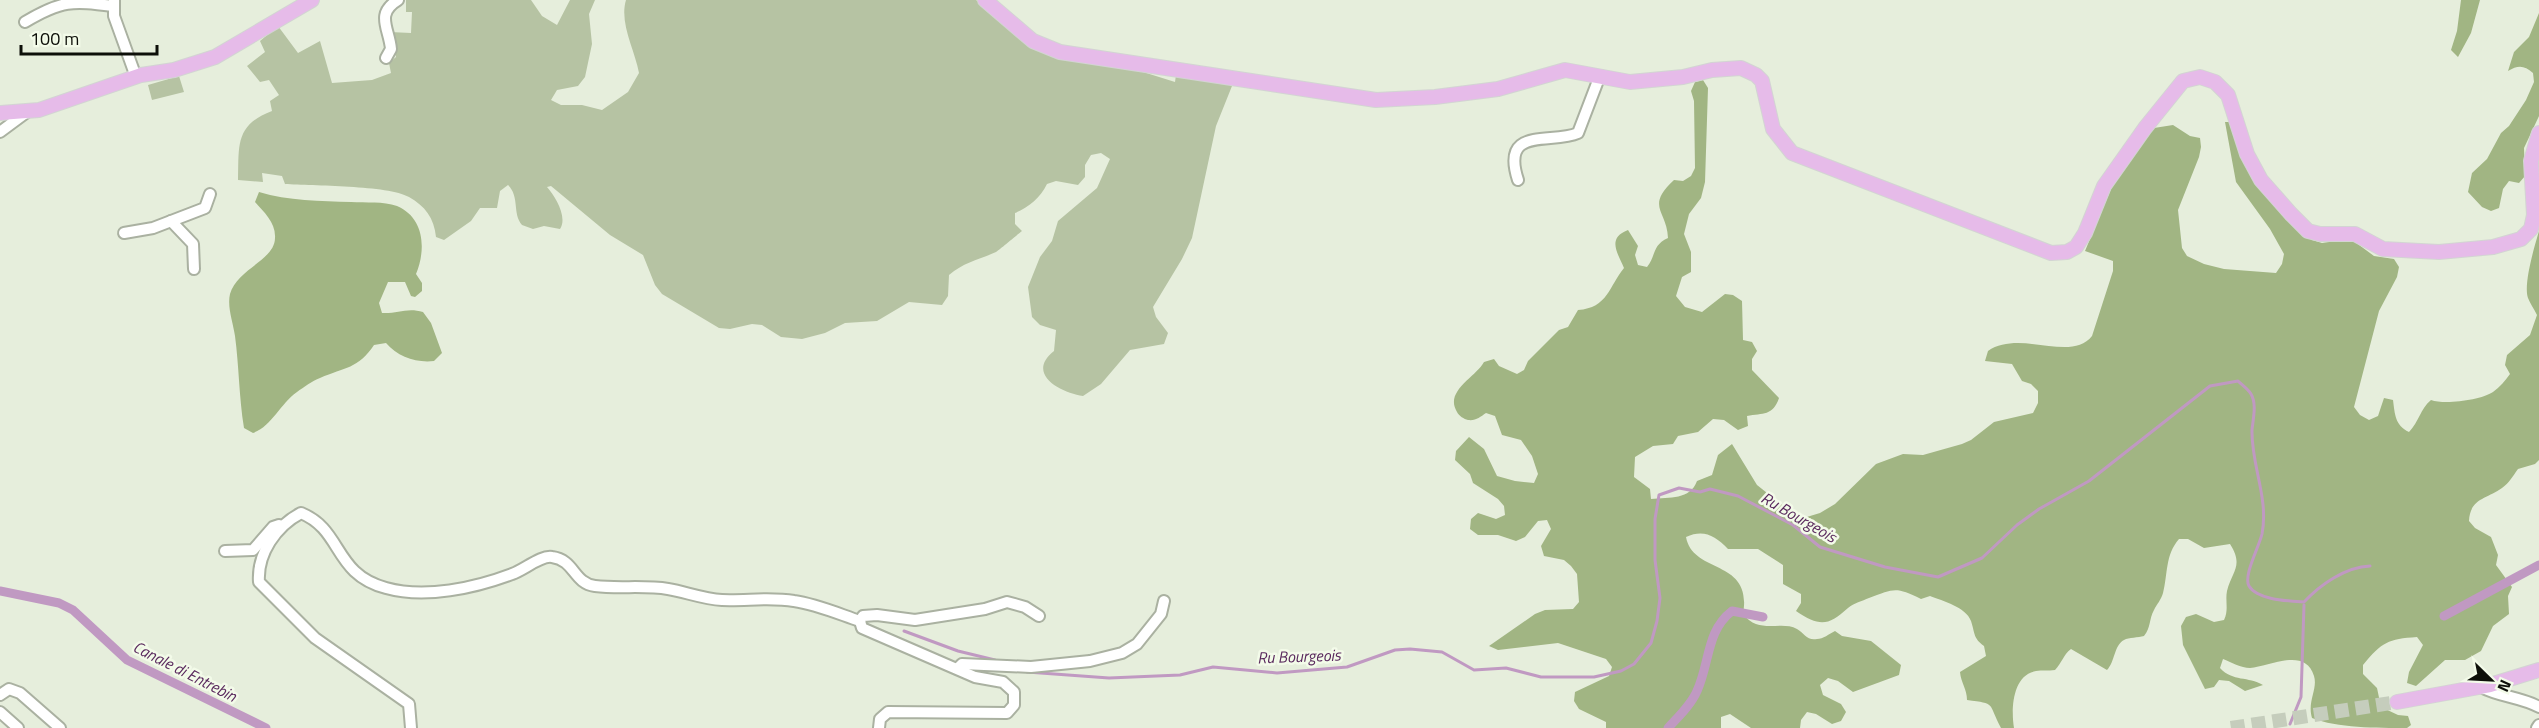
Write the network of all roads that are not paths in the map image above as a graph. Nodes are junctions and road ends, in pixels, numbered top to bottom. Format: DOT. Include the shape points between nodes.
graph roads {
  1 [pos="312,0"];
  2 [pos="398,0"];
  3 [pos="985,0"];
  4 [pos="113,3"];
  5 [pos="25,22"];
  6 [pos="386,58"];
  7 [pos="136,77"];
  8 [pos="1599,78"];
  9 [pos="27,112"];
  10 [pos="0,113"];
  11 [pos="0,132"];
  12 [pos="2539,133"];
  13 [pos="1518,180"];
  14 [pos="210,194"];
  15 [pos="171,221"];
  16 [pos="124,233"];
  17 [pos="194,269"];
  18 [pos="283,524"];
  19 [pos="225,551"];
  20 [pos="1164,601"];
  21 [pos="1039,616"];
  22 [pos="860,621"];
  23 [pos="958,668"];
  24 [pos="2539,670"];
  25 [pos="2481,687"];
  26 [pos="0,695"];
  27 [pos="2397,702"];
  28 [pos="2538,706"];
  29 [pos="0,712"];
  30 [pos="18,728"];
  31 [pos="60,728"];
  32 [pos="411,728"];
  33 [pos="879,728"];
  1 -- 7 [label="main road" via="214,57"];
  2 -- 6 [label="street" via="385,11 391,49"];
  3 -- 8 [label="main road" via="1033,41 1060,52 1340,96 1376,100 1435,98 1498,89 1565,70"];
  4 -- 5 [label="street" via="54,5"];
  4 -- 7 [label="street"];
  7 -- 9 [label="main road"];
  8 -- 12 [label="main road" via="1630,82 1712,70 1748,70 1762,81 1773,129 1792,153 2051,253 2076,247 2104,186 2183,81 2200,77 2215,82 2228,95 2247,154 2261,180 2308,231 2355,234 2383,249 2439,252 2493,248 2522,239 2531,230 2534,215 2532,161"];
  8 -- 13 [label="street" via="1578,133 1570,137 1530,138 1521,144 1514,168"];
  9 -- 10 [label="main road"];
  9 -- 11 [label="street"];
  14 -- 15 [label="street" via="205,208"];
  15 -- 16 [label="street"];
  15 -- 17 [label="street" via="193,244"];
  18 -- 19 [label="street" via="273,527 253,550"];
  18 -- 22 [label="street" via="301,513 314,519 352,571 396,591 447,590 509,575 551,556 566,562 581,582 595,586 667,589 723,600 797,601"];
  18 -- 32 [label="street" via="258,566 259,582 315,638 409,704"];
  20 -- 23 [label="street" via="1161,614 1137,644 1122,653 1090,661 1031,667 962,664"];
  21 -- 22 [label="street" via="1007,602 938,618 903,620 869,614"];
  22 -- 23 [label="street" via="862,628"];
  23 -- 33 [label="street" via="985,680 1003,682 1014,692 1014,705 1007,713 888,712 880,719"];
  24 -- 25 [label="main road"];
  25 -- 27 [label="main road"];
  25 -- 28 [label="street"];
  26 -- 31 [label="street" via="9,689 20,693"];
  29 -- 30 [label="street"];
}
